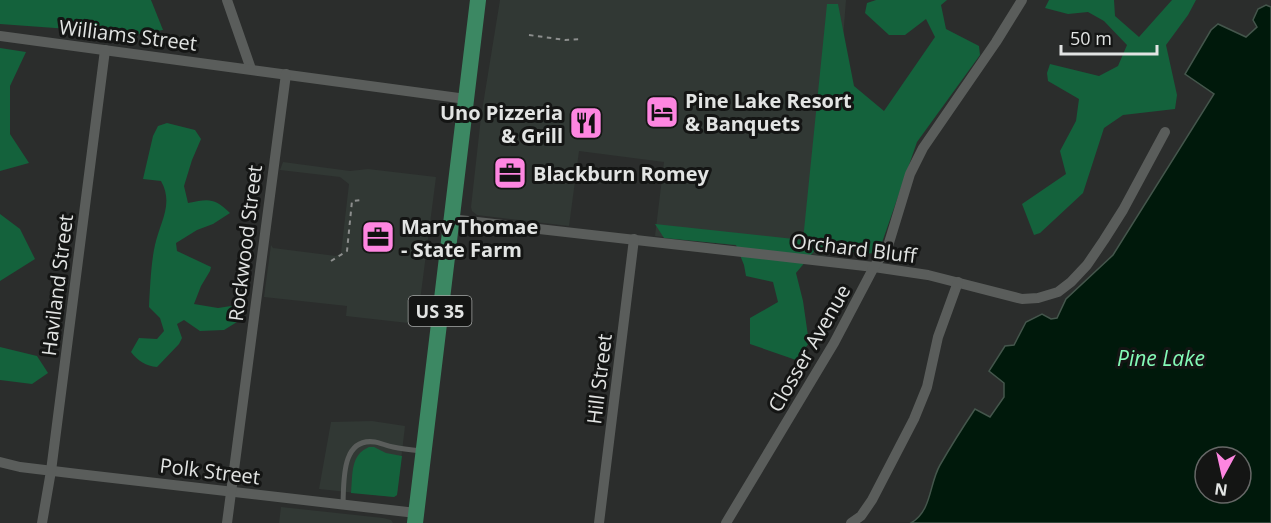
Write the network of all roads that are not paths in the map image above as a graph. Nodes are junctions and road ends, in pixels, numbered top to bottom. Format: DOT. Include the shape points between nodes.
graph roads {
  1 [pos="227,0"];
  2 [pos="478,0"];
  3 [pos="1022,0"];
  4 [pos="0,36"];
  5 [pos="105,50"];
  6 [pos="251,69"];
  7 [pos="286,74"];
  8 [pos="466,99"];
  9 [pos="1165,132"];
  10 [pos="451,219"];
  11 [pos="633,239"];
  12 [pos="874,267"];
  13 [pos="958,282"];
  14 [pos="423,451"];
  15 [pos="0,462"];
  16 [pos="51,471"];
  17 [pos="231,492"];
  18 [pos="343,505"];
  19 [pos="415,518"];
  20 [pos="42,523"];
  21 [pos="227,523"];
  22 [pos="599,523"];
  23 [pos="726,523"];
  24 [pos="851,523"];
  1 -- 6 [label="street"];
  2 -- 8 [label="main road, US 35"];
  3 -- 12 [label="street, Closser Avenue" via="923,148 910,174 888,246"];
  4 -- 5 [label="street, Williams Street"];
  5 -- 6 [label="street, Williams Street"];
  5 -- 16 [label="street, Haviland Street"];
  6 -- 7 [label="street"];
  7 -- 8 [label="street"];
  7 -- 17 [label="street, Rockwood Street"];
  8 -- 10 [label="main road, US 35"];
  9 -- 13 [label="street, Orchard Bluff" via="1104,240 1087,265 1058,292 1022,299"];
  10 -- 11 [label="street, Orchard Bluff"];
  10 -- 14 [label="main road, US 35"];
  11 -- 12 [label="street, Orchard Bluff"];
  11 -- 22 [label="street, Hill Street"];
  12 -- 13 [label="street, Orchard Bluff"];
  12 -- 23 [label="street, Closser Avenue" via="834,343"];
  13 -- 24 [label="street" via="914,419 872,500"];
  14 -- 18 [label="lane" via="373,441 357,445 346,464"];
  14 -- 19 [label="main road, US 35"];
  15 -- 16 [label="street, Polk Street"];
  16 -- 17 [label="street, Polk Street"];
  16 -- 20 [label="street, Haviland Street"];
  17 -- 18 [label="street, Polk Street"];
  17 -- 21 [label="street, Rockwood Street"];
  18 -- 19 [label="street, Polk Street"];
}
